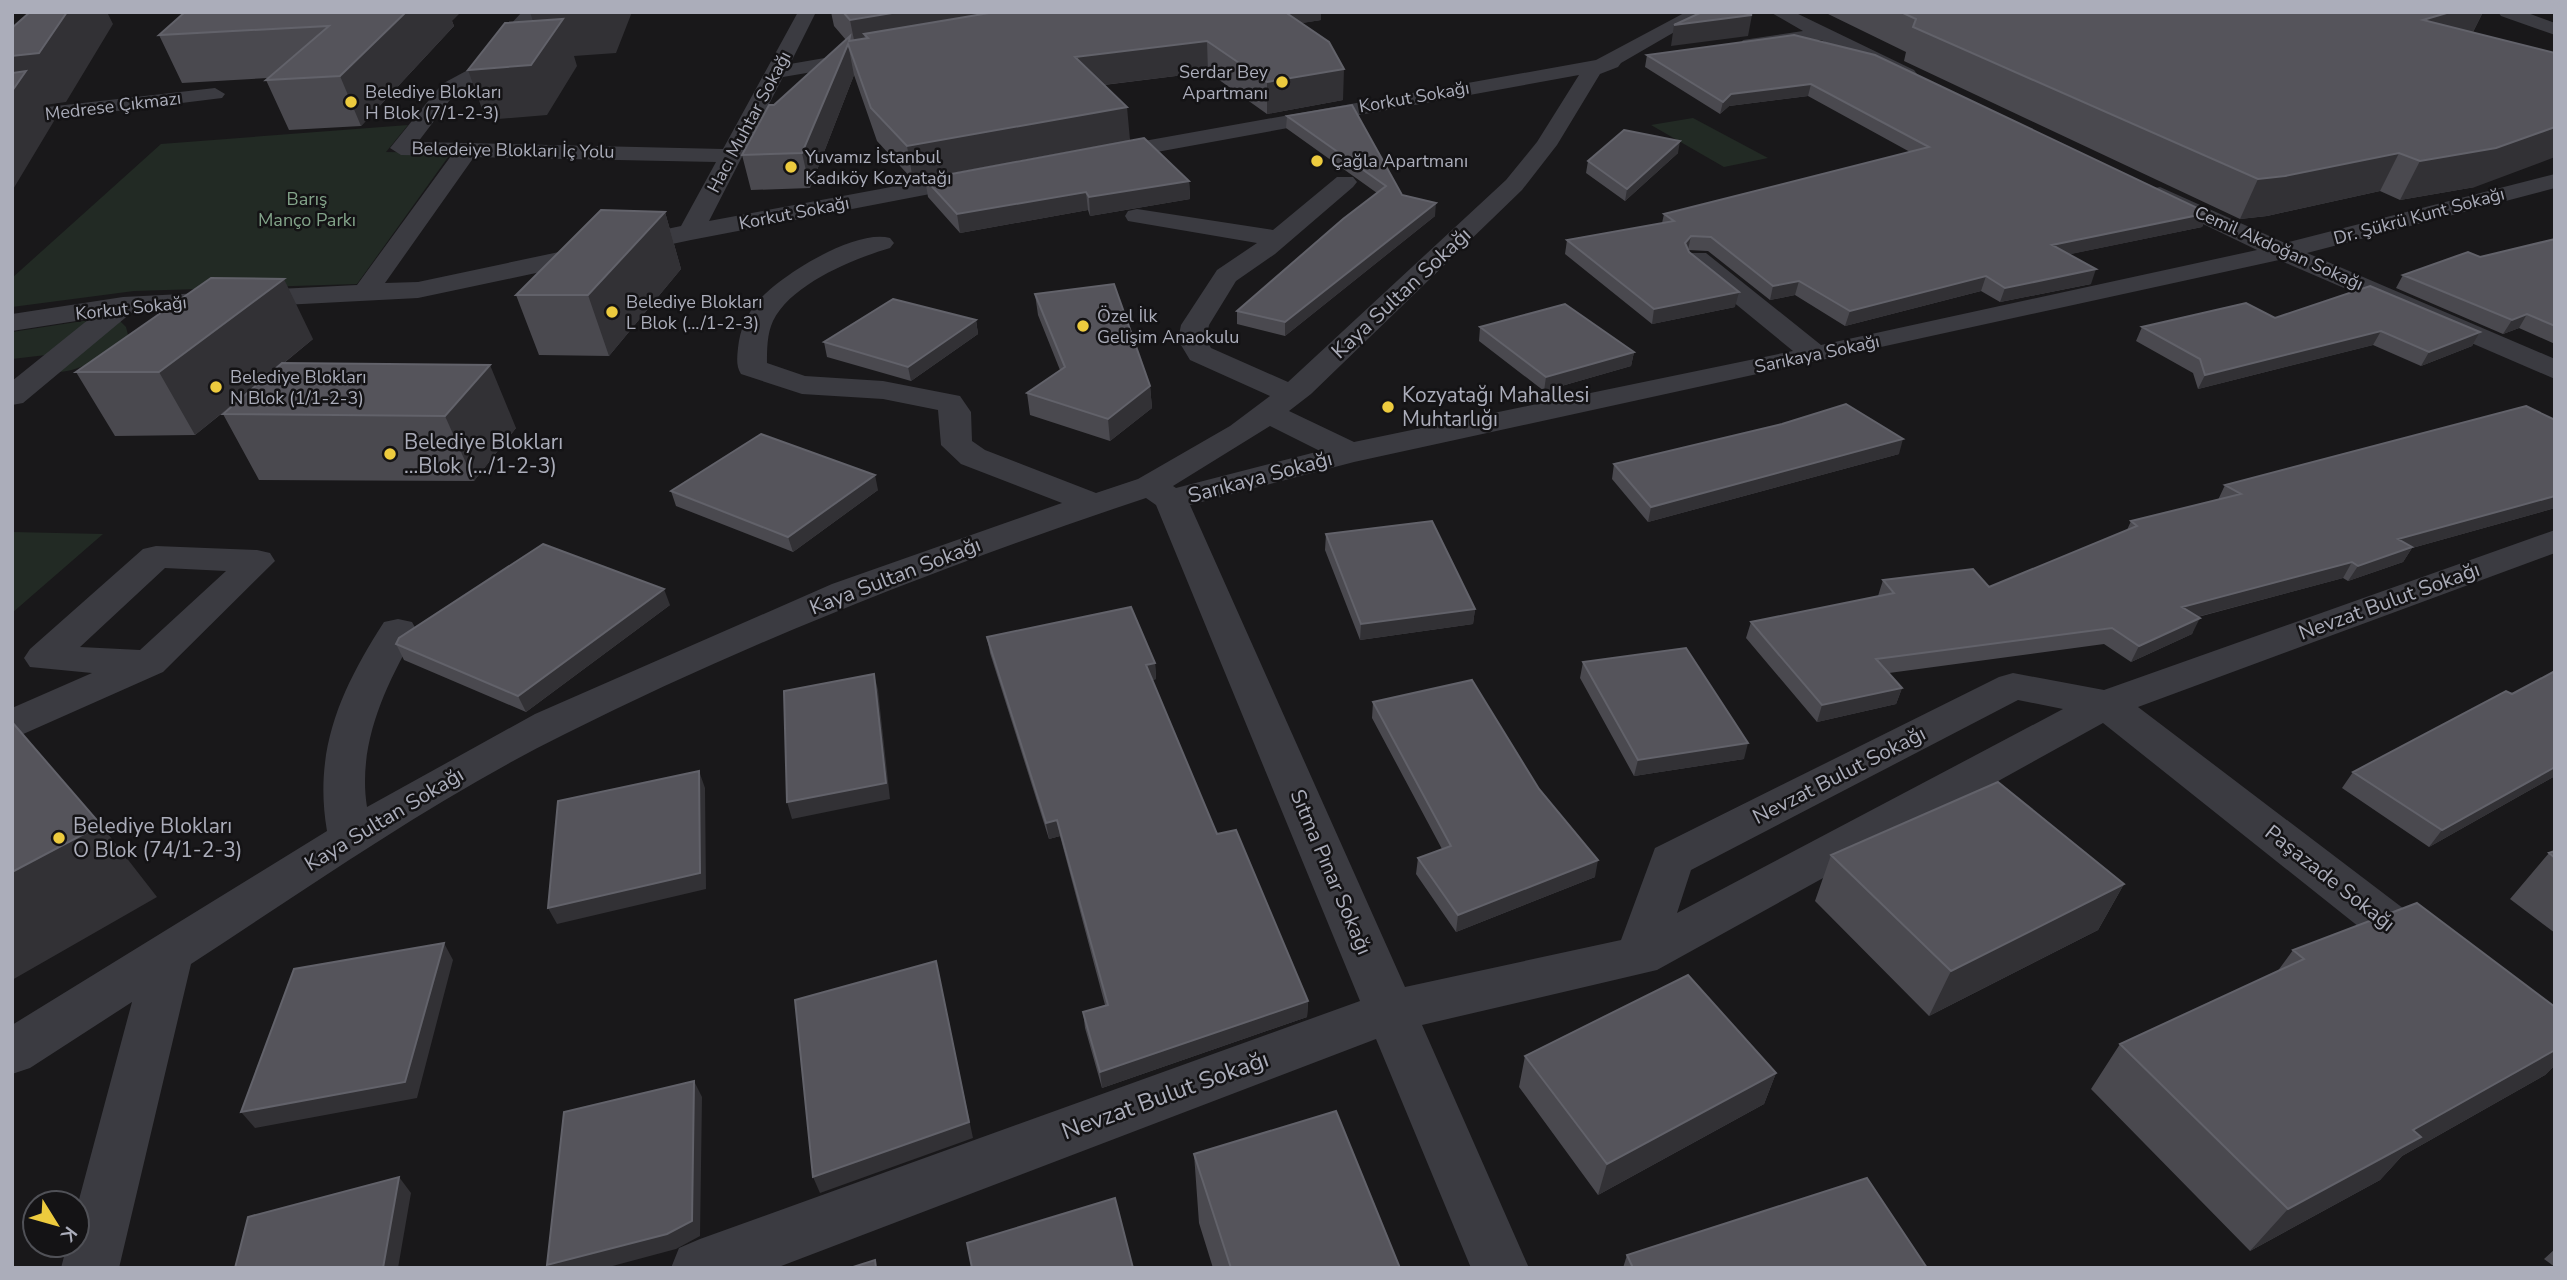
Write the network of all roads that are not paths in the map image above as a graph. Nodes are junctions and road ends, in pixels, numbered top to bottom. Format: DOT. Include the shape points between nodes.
graph roads {
  1 [pos="533,12"];
  2 [pos="807,12"];
  3 [pos="1700,12"];
  4 [pos="1779,12"];
  5 [pos="2507,12"];
  6 [pos="2555,29"];
  7 [pos="1822,34"];
  8 [pos="1726,47"];
  9 [pos="897,51"];
  10 [pos="1657,57"];
  11 [pos="1602,64"];
  12 [pos="776,72"];
  13 [pos="1922,81"];
  14 [pos="215,94"];
  15 [pos="12,118"];
  16 [pos="468,149"];
  17 [pos="732,156"];
  18 [pos="1074,160"];
  19 [pos="1006,173"];
  20 [pos="2555,181"];
  21 [pos="1345,182"];
  22 [pos="2146,187"];
  23 [pos="1137,216"];
  24 [pos="691,232"];
  25 [pos="1278,239"];
  26 [pos="881,243"];
  27 [pos="2283,252"];
  28 [pos="1697,259"];
  29 [pos="365,293"];
  30 [pos="124,305"];
  31 [pos="12,323"];
  32 [pos="1815,355"];
  33 [pos="2555,370"];
  34 [pos="12,396"];
  35 [pos="1280,404"];
  36 [pos="1350,453"];
  37 [pos="1161,493"];
  38 [pos="1095,504"];
  39 [pos="2555,541"];
  40 [pos="398,631"];
  41 [pos="149,663"];
  42 [pos="2106,704"];
  43 [pos="12,725"];
  44 [pos="350,838"];
  45 [pos="170,950"];
  46 [pos="1640,956"];
  47 [pos="2456,976"];
  48 [pos="1391,1011"];
  49 [pos="12,1052"];
  50 [pos="90,1268"];
  51 [pos="700,1268"];
  52 [pos="1500,1268"];
  1 -- 16 [label="street, Beledeiye Blokları İç Yolu" via="486,68 449,88 401,148"];
  2 -- 12 [label="street, Hacı Muhtar Sokağı"];
  3 -- 11 [label="street, Kaya Sultan Sokağı"];
  4 -- 7 [label="street"];
  5 -- 6 [label="street"];
  7 -- 8 [label="street"];
  7 -- 13 [label="street"];
  9 -- 12 [label="street"];
  10 -- 11 [label="street, Korkut Sokağı"];
  11 -- 18 [label="street, Korkut Sokağı"];
  11 -- 35 [label="street, Kaya Sultan Sokağı" via="1587,76 1552,135 1514,185"];
  12 -- 17 [label="street, Hacı Muhtar Sokağı"];
  14 -- 15 [label="street, Medrese Çıkmazı"];
  16 -- 17 [label="street, Beledeiye Blokları İç Yolu"];
  16 -- 29 [label="street"];
  17 -- 24 [label="street, Hacı Muhtar Sokağı"];
  19 -- 24 [label="street, Korkut Sokağı"];
  20 -- 27 [label="street, Dr. Şükrü Kunt Sokağı"];
  21 -- 25 [label="street"];
  22 -- 27 [label="street, Cemil Akdoğan Sokağı"];
  23 -- 25 [label="street"];
  24 -- 29 [label="street, Korkut Sokağı" via="418,290"];
  25 -- 35 [label="street, Sarıkaya Sokağı" via="1226,276 1195,325 1192,340 1200,354"];
  26 -- 38 [label="street" via="811,272 779,296 760,318 752,343 752,368 802,385 883,390 949,403 955,412 957,445 973,457"];
  27 -- 32 [label="street, Sarıkaya Sokağı"];
  27 -- 33 [label="street, Cemil Akdoğan Sokağı"];
  28 -- 32 [label="street"];
  29 -- 30 [label="street, Korkut Sokağı"];
  30 -- 31 [label="street, Korkut Sokağı"];
  30 -- 34 [label="street"];
  32 -- 36 [label="street, Sarıkaya Sokağı"];
  35 -- 36 [label="street, Sarıkaya Sokağı"];
  35 -- 37 [label="street, Kaya Sultan Sokağı"];
  36 -- 37 [label="street, Sarıkaya Sokağı"];
  37 -- 38 [label="street, Kaya Sultan Sokağı"];
  37 -- 48 [label="street, Sıtma Pınar Sokağı"];
  38 -- 44 [label="street, Kaya Sultan Sokağı" via="845,592 697,656 550,724"];
  39 -- 42 [label="street, Nevzat Bulut Sokağı"];
  40 -- 44 [label="street" via="368,682 345,765 343,793"];
  41 -- 41 [label="street" via="44,658 156,557 257,561"];
  41 -- 43 [label="street"];
  42 -- 46 [label="street, Nevzat Bulut Sokağı"];
  42 -- 46 [label="street, Nevzat Bulut Sokağı" via="2013,686 1671,860"];
  42 -- 47 [label="street, Paşazade Sokağı"];
  44 -- 45 [label="street, Kaya Sultan Sokağı"];
  45 -- 49 [label="street, Kaya Sultan Sokağı"];
  45 -- 50 [label="street"];
  46 -- 48 [label="street, Nevzat Bulut Sokağı"];
  48 -- 51 [label="street, Nevzat Bulut Sokağı"];
  48 -- 52 [label="street, Sıtma Pınar Sokağı"];
}
